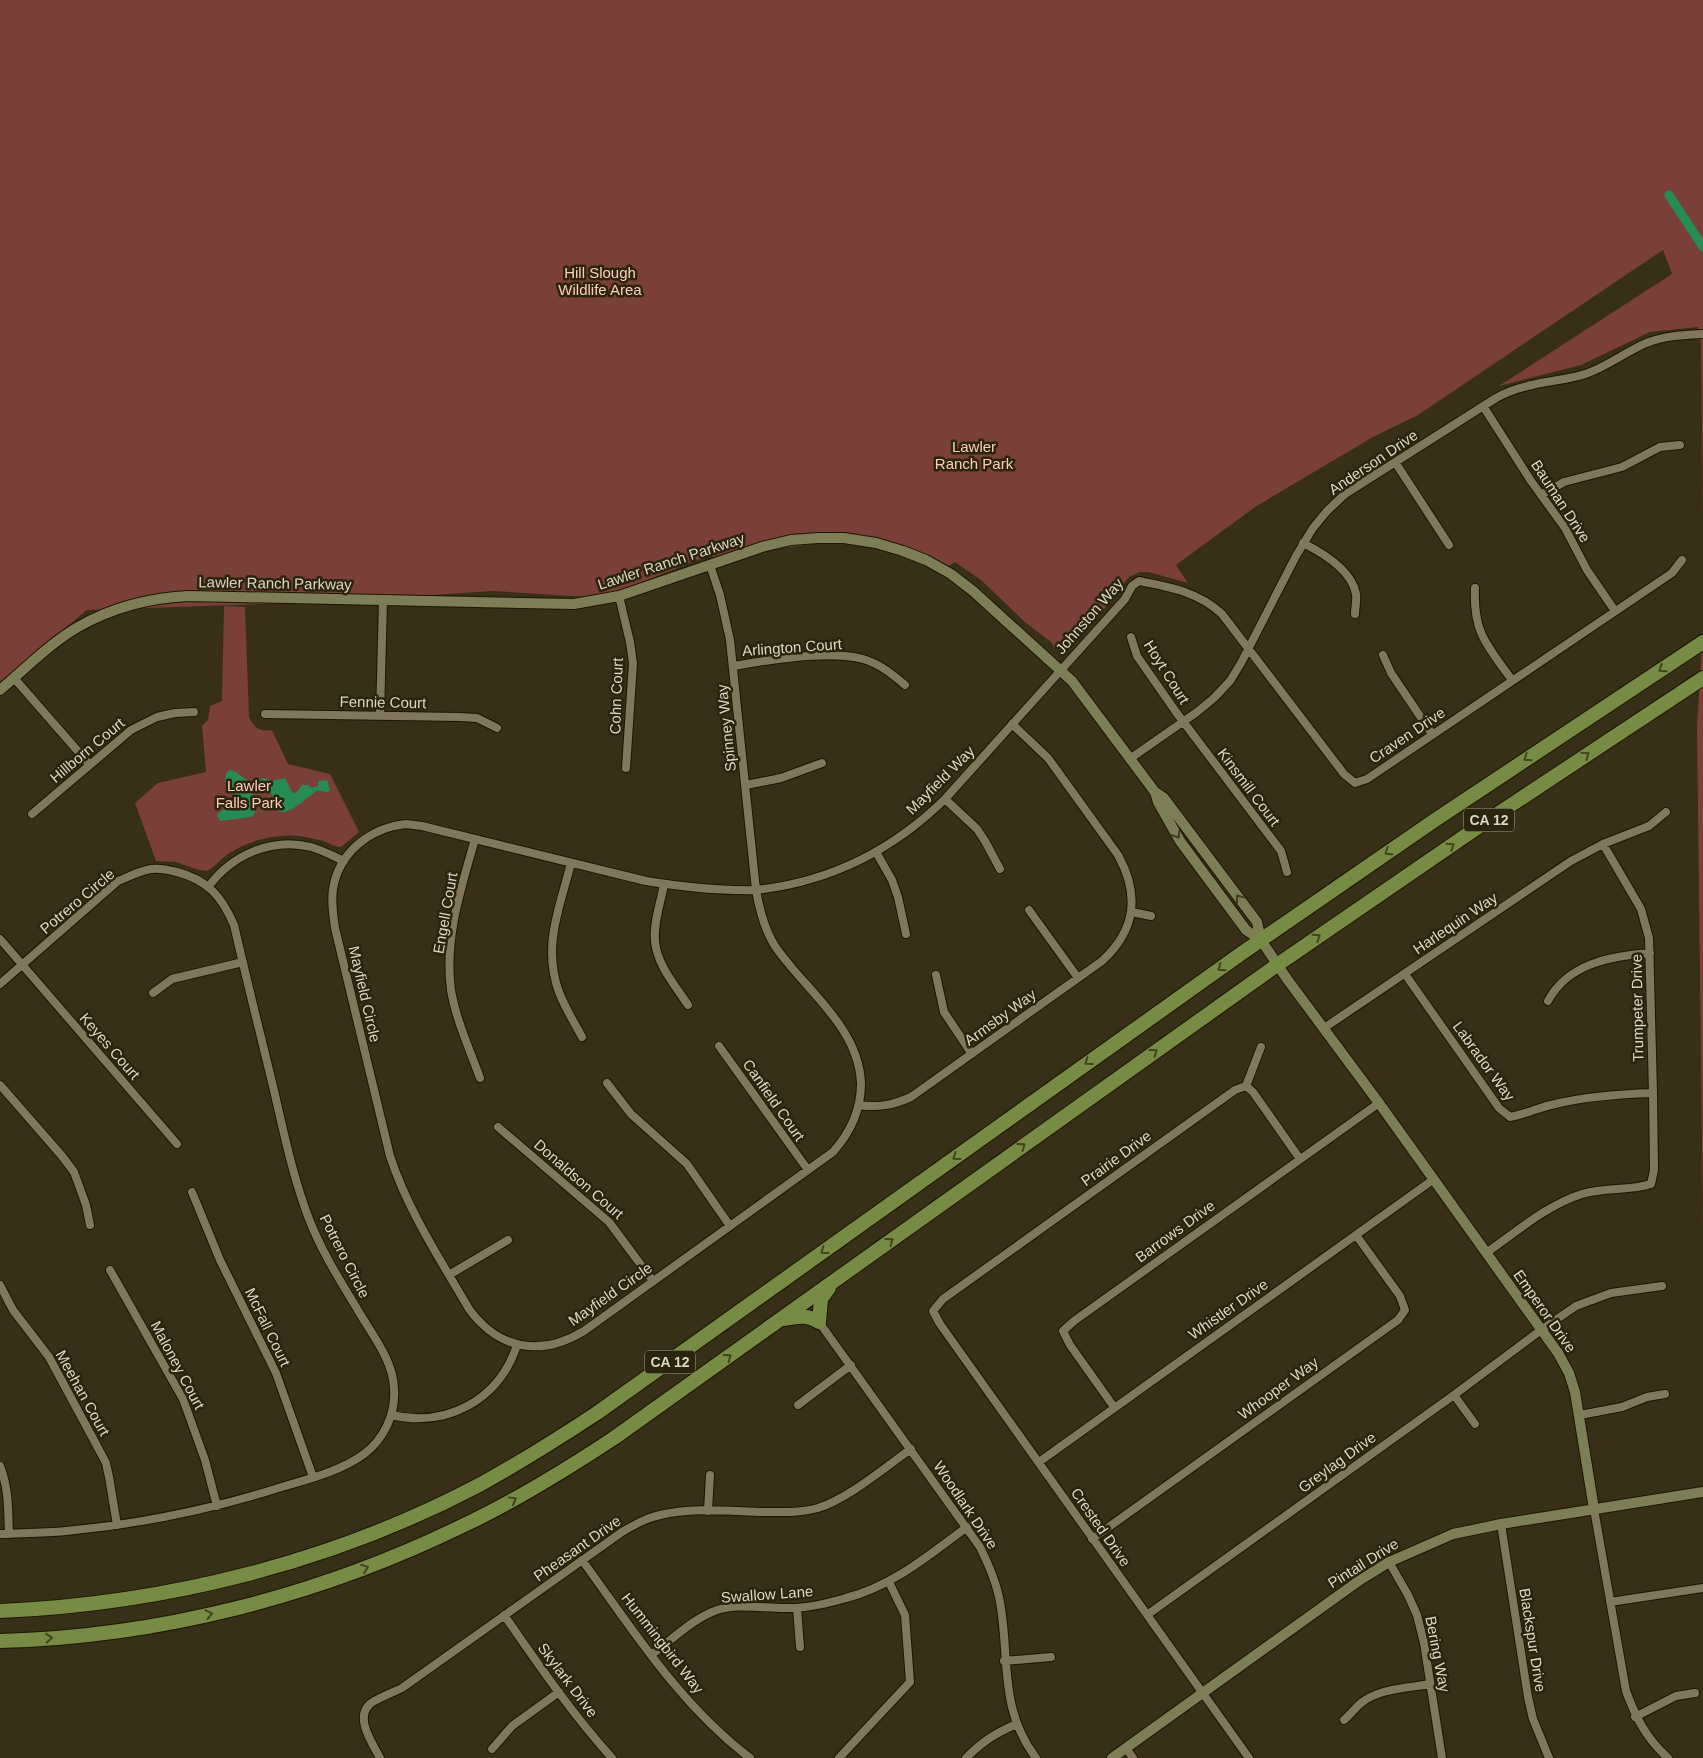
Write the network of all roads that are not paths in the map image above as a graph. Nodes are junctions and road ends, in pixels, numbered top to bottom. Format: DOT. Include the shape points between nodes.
graph roads {
  1 [pos="1703,334"];
  2 [pos="1483,406"];
  3 [pos="1680,445"];
  4 [pos="1395,462"];
  5 [pos="1542,495"];
  6 [pos="1303,543"];
  7 [pos="1448,545"];
  8 [pos="1682,560"];
  9 [pos="710,565"];
  10 [pos="1475,588"];
  11 [pos="619,596"];
  12 [pos="383,600"];
  13 [pos="1615,611"];
  14 [pos="1355,614"];
  15 [pos="1130,637"];
  16 [pos="1703,642"];
  17 [pos="1249,648"];
  18 [pos="1383,655"];
  19 [pos="734,666"];
  20 [pos="1060,670"];
  21 [pos="14,678"];
  22 [pos="1703,678"];
  23 [pos="1512,680"];
  24 [pos="905,685"];
  25 [pos="0,690"];
  26 [pos="194,712"];
  27 [pos="265,714"];
  28 [pos="380,716"];
  29 [pos="1183,722"];
  30 [pos="1012,724"];
  31 [pos="498,728"];
  32 [pos="1432,734"];
  33 [pos="1131,758"];
  34 [pos="822,763"];
  35 [pos="89,764"];
  36 [pos="626,768"];
  37 [pos="746,785"];
  38 [pos="945,799"];
  39 [pos="1666,812"];
  40 [pos="32,814"];
  41 [pos="475,839"];
  42 [pos="1603,844"];
  43 [pos="876,852"];
  44 [pos="344,861"];
  45 [pos="571,863"];
  46 [pos="1000,869"];
  47 [pos="1287,872"];
  48 [pos="664,884"];
  49 [pos="209,886"];
  50 [pos="756,890"];
  51 [pos="1029,910"];
  52 [pos="1132,912"];
  53 [pos="1151,916"];
  54 [pos="906,934"];
  55 [pos="0,940"];
  56 [pos="1261,940"];
  57 [pos="1650,953"];
  58 [pos="243,962"];
  59 [pos="22,965"];
  60 [pos="1277,965"];
  61 [pos="1405,974"];
  62 [pos="936,975"];
  63 [pos="1078,978"];
  64 [pos="0,984"];
  65 [pos="153,993"];
  66 [pos="1548,1001"];
  67 [pos="688,1005"];
  68 [pos="1324,1028"];
  69 [pos="582,1036"];
  70 [pos="719,1046"];
  71 [pos="1261,1047"];
  72 [pos="972,1054"];
  73 [pos="480,1078"];
  74 [pos="607,1083"];
  75 [pos="0,1085"];
  76 [pos="1246,1086"];
  77 [pos="1653,1093"];
  78 [pos="1380,1103"];
  79 [pos="859,1105"];
  80 [pos="498,1127"];
  81 [pos="177,1144"];
  82 [pos="1300,1159"];
  83 [pos="808,1170"];
  84 [pos="1434,1179"];
  85 [pos="192,1192"];
  86 [pos="90,1226"];
  87 [pos="730,1226"];
  88 [pos="1356,1235"];
  89 [pos="508,1240"];
  90 [pos="1486,1252"];
  91 [pos="110,1270"];
  92 [pos="449,1274"];
  93 [pos="653,1281"];
  94 [pos="834,1281"];
  95 [pos="0,1285"];
  96 [pos="1662,1286"];
  97 [pos="932,1311"];
  98 [pos="779,1320"];
  99 [pos="819,1322"];
  100 [pos="1541,1330"];
  101 [pos="517,1345"];
  102 [pos="851,1365"];
  103 [pos="1665,1394"];
  104 [pos="1454,1396"];
  105 [pos="798,1405"];
  106 [pos="1114,1407"];
  107 [pos="1580,1415"];
  108 [pos="391,1416"];
  109 [pos="1476,1424"];
  110 [pos="911,1449"];
  111 [pos="1039,1462"];
  112 [pos="0,1466"];
  113 [pos="710,1475"];
  114 [pos="313,1477"];
  115 [pos="1703,1492"];
  116 [pos="217,1506"];
  117 [pos="1594,1508"];
  118 [pos="708,1511"];
  119 [pos="1501,1524"];
  120 [pos="117,1525"];
  121 [pos="967,1527"];
  122 [pos="0,1534"];
  123 [pos="9,1534"];
  124 [pos="1092,1539"];
  125 [pos="582,1560"];
  126 [pos="1389,1562"];
  127 [pos="890,1582"];
  128 [pos="1703,1588"];
  129 [pos="1610,1602"];
  130 [pos="797,1608"];
  131 [pos="0,1611"];
  132 [pos="504,1615"];
  133 [pos="1147,1615"];
  134 [pos="0,1641"];
  135 [pos="800,1647"];
  136 [pos="651,1655"];
  137 [pos="1051,1657"];
  138 [pos="1004,1661"];
  139 [pos="1430,1684"];
  140 [pos="559,1692"];
  141 [pos="1202,1693"];
  142 [pos="1695,1693"];
  143 [pos="1635,1717"];
  144 [pos="1344,1720"];
  145 [pos="1017,1724"];
  146 [pos="1126,1748"];
  147 [pos="492,1749"];
  148 [pos="380,1758"];
  149 [pos="612,1758"];
  150 [pos="750,1758"];
  151 [pos="839,1758"];
  152 [pos="966,1758"];
  153 [pos="1036,1758"];
  154 [pos="1112,1758"];
  155 [pos="1133,1758"];
  156 [pos="1249,1758"];
  157 [pos="1442,1758"];
  158 [pos="1549,1758"];
  159 [pos="1668,1758"];
  1 -- 2 [label="street, Anderson Drive" via="1655,340 1588,373 1512,390"];
  2 -- 4 [label="street, Anderson Drive"];
  2 -- 5 [label="street, Bauman Drive"];
  3 -- 5 [label="street" via="1660,447 1622,467 1564,482"];
  4 -- 6 [label="street, Anderson Drive" via="1345,494 1326,511"];
  4 -- 7 [label="street"];
  5 -- 13 [label="street, Bauman Drive"];
  6 -- 14 [label="street" via="1329,559 1352,583 1356,595"];
  6 -- 17 [label="street, Anderson Drive"];
  8 -- 13 [label="street, Craven Drive" via="1672,573"];
  9 -- 11 [label="street, Lawler Ranch Parkway"];
  9 -- 19 [label="street, Spinney Way" via="726,615"];
  9 -- 20 [label="street, Lawler Ranch Parkway" via="762,547 818,538 844,538 903,551 951,574"];
  10 -- 23 [label="street" via="1474,608 1483,640"];
  11 -- 12 [label="street, Lawler Ranch Parkway" via="566,604"];
  11 -- 36 [label="street, Cohn Court" via="632,663"];
  12 -- 21 [label="street, Lawler Ranch Parkway" via="188,596 147,601 78,627"];
  12 -- 28 [label="street"];
  13 -- 23 [label="street, Craven Drive"];
  15 -- 29 [label="street, Hoyt Court" via="1137,656"];
  16 -- 56 [label="highway, CA 12, one-way"];
  17 -- 20 [label="street, Johnston Way" via="1209,602 1139,580"];
  17 -- 29 [label="street, Anderson Drive" via="1230,681 1203,708"];
  17 -- 32 [label="street, Craven Drive" via="1354,783 1367,779"];
  18 -- 32 [label="street" via="1391,673"];
  19 -- 24 [label="street, Arlington Court" via="844,656 880,666"];
  19 -- 37 [label="street, Spinney Way"];
  20 -- 30 [label="street, Mayfield Way"];
  20 -- 33 [label="street, Lawler Ranch Parkway"];
  21 -- 25 [label="street, Lawler Ranch Parkway"];
  21 -- 35 [label="street"];
  60 -- 22 [label="highway, CA 12, one-way"];
  23 -- 32 [label="street, Craven Drive"];
  26 -- 35 [label="street, Hillborn Court" via="157,717 142,724"];
  27 -- 28 [label="street, Fennie Court"];
  28 -- 31 [label="street, Fennie Court" via="477,718"];
  29 -- 33 [label="street, Anderson Drive"];
  29 -- 47 [label="street, Kinsmill Court" via="1281,851"];
  30 -- 38 [label="street, Mayfield Way"];
  30 -- 52 [label="street, Armsby Way" via="1048,758 1118,855 1130,882"];
  33 -- 56 [label="street, Lawler Ranch Parkway" via="1155,792 1180,841 1246,930"];
  34 -- 37 [label="street" via="781,778"];
  35 -- 40 [label="street, Hillborn Court"];
  37 -- 50 [label="street, Spinney Way"];
  38 -- 43 [label="street, Mayfield Way" via="911,829"];
  38 -- 46 [label="street" via="977,830"];
  39 -- 42 [label="street, Harlequin Way" via="1649,826"];
  41 -- 44 [label="street, Mayfield Circle" via="422,826 391,826 364,838"];
  41 -- 45 [label="street, Mayfield Circle"];
  41 -- 73 [label="street, Engell Court" via="453,926 449,968 456,1008"];
  42 -- 57 [label="street, Trumpeter Drive" via="1641,909"];
  42 -- 61 [label="street, Harlequin Way" via="1572,861"];
  43 -- 50 [label="street, Mayfield Way" via="821,877"];
  43 -- 54 [label="street" via="892,880"];
  44 -- 49 [label="street" via="311,847 274,845 242,856 226,867"];
  44 -- 92 [label="street, Mayfield Circle" via="333,889 334,921 383,1132 405,1197"];
  45 -- 48 [label="street, Mayfield Circle"];
  45 -- 69 [label="street" via="551,943 552,962 559,993"];
  48 -- 50 [label="street, Mayfield Circle" via="709,890"];
  48 -- 67 [label="street" via="654,941 667,974"];
  49 -- 58 [label="street, Potrero Circle" via="228,911"];
  49 -- 59 [label="street, Potrero Circle" via="168,870 151,869 133,874 118,881"];
  50 -- 79 [label="street, Mayfield Circle" via="772,941 837,1022 853,1048 860,1074"];
  51 -- 63 [label="street"];
  52 -- 53 [label="street"];
  52 -- 63 [label="street, Armsby Way" via="1128,926 1113,951"];
  55 -- 59 [label="street, Keyes Court"];
  56 -- 60 [label="street, Lawler Ranch Parkway"];
  56 -- 131 [label="highway, CA 12, one-way" via="597,1413 556,1441 480,1484 357,1539 250,1574 113,1601"];
  57 -- 66 [label="street" via="1602,959 1582,968 1562,981"];
  57 -- 77 [label="street, Trumpeter Drive"];
  58 -- 65 [label="street" via="172,979"];
  58 -- 108 [label="street, Potrero Circle" via="298,1185 316,1236 392,1372"];
  59 -- 64 [label="street, Potrero Circle"];
  59 -- 81 [label="street, Keyes Court"];
  60 -- 68 [label="street, Emperor Drive"];
  94 -- 60 [label="highway, CA 12, one-way"];
  61 -- 68 [label="street, Harlequin Way"];
  61 -- 77 [label="street, Labrador Way" via="1499,1108 1510,1118 1585,1097"];
  62 -- 72 [label="street" via="944,1012"];
  63 -- 72 [label="street, Armsby Way"];
  68 -- 78 [label="street, Emperor Drive"];
  70 -- 83 [label="street, Canfield Court"];
  71 -- 76 [label="street"];
  72 -- 79 [label="street, Armsby Way" via="911,1097 885,1106"];
  74 -- 87 [label="street" via="631,1114 686,1164"];
  75 -- 86 [label="street" via="74,1172"];
  76 -- 82 [label="street"];
  76 -- 97 [label="street, Prairie Drive" via="1235,1090 943,1299"];
  77 -- 90 [label="street, Trumpeter Drive" via="1654,1170 1651,1184 1604,1189 1564,1201"];
  78 -- 82 [label="street, Barrows Drive"];
  78 -- 84 [label="street, Emperor Drive"];
  79 -- 83 [label="street, Mayfield Circle" via="842,1142"];
  80 -- 93 [label="street, Donaldson Court" via="609,1222"];
  82 -- 106 [label="street, Barrows Drive" via="1063,1331 1070,1346"];
  83 -- 87 [label="street, Mayfield Circle"];
  84 -- 88 [label="street, Whistler Drive"];
  84 -- 90 [label="street, Emperor Drive"];
  85 -- 114 [label="street, McFall Court" via="220,1260 276,1373"];
  87 -- 93 [label="street, Mayfield Circle"];
  88 -- 106 [label="street, Whistler Drive"];
  88 -- 124 [label="street, Whooper Way" via="1400,1296 1406,1310 1398,1320"];
  89 -- 92 [label="street"];
  90 -- 100 [label="street, Emperor Drive"];
  91 -- 116 [label="street, Maloney Court" via="182,1399 205,1460"];
  92 -- 101 [label="street, Mayfield Circle" via="478,1321 491,1332"];
  93 -- 101 [label="street, Mayfield Circle" via="564,1342 548,1346"];
  94 -- 98 [label="highway, CA 12"];
  94 -- 99 [label="highway" via="821,1299"];
  95 -- 120 [label="street, Meehan Court" via="13,1310 52,1364 98,1446 106,1464"];
  96 -- 100 [label="street, Greylag Drive" via="1591,1299"];
  97 -- 111 [label="street, Crested Drive"];
  98 -- 99 [label="highway" via="804,1316"];
  134 -- 98 [label="highway, CA 12, one-way" via="117,1631 208,1614 302,1590 409,1550 496,1510 571,1466"];
  99 -- 102 [label="street, Woodlark Drive"];
  100 -- 104 [label="street, Greylag Drive"];
  100 -- 107 [label="street, Emperor Drive" via="1569,1372"];
  101 -- 108 [label="street" via="492,1387 468,1406 437,1417"];
  102 -- 105 [label="street"];
  102 -- 110 [label="street, Woodlark Drive"];
  103 -- 107 [label="street"];
  104 -- 109 [label="street"];
  104 -- 133 [label="street, Greylag Drive"];
  106 -- 111 [label="street, Whistler Drive"];
  107 -- 117 [label="street, Emperor Drive"];
  108 -- 114 [label="street, Potrero Circle" via="375,1444 364,1454"];
  110 -- 118 [label="street, Pheasant Drive" via="844,1496 817,1508 797,1512"];
  110 -- 121 [label="street, Woodlark Drive"];
  111 -- 124 [label="street, Crested Drive"];
  112 -- 123 [label="street" via="6,1481"];
  113 -- 118 [label="street"];
  114 -- 116 [label="street, Potrero Circle"];
  115 -- 117 [label="street, Pintail Drive"];
  116 -- 120 [label="street, Potrero Circle"];
  117 -- 119 [label="street, Pintail Drive"];
  117 -- 129 [label="street, Emperor Drive"];
  118 -- 125 [label="street, Pheasant Drive" via="660,1515 641,1521"];
  119 -- 126 [label="street, Pintail Drive" via="1453,1534"];
  119 -- 158 [label="street, Blackspur Drive" via="1528,1697 1535,1726"];
  120 -- 123 [label="street, Potrero Circle"];
  121 -- 127 [label="street, Swallow Lane"];
  121 -- 138 [label="street, Woodlark Drive" via="992,1573 999,1597"];
  122 -- 123 [label="street, Potrero Circle"];
  124 -- 133 [label="street, Crested Drive"];
  125 -- 132 [label="street, Pheasant Drive"];
  125 -- 136 [label="street, Hummingbird Way"];
  126 -- 139 [label="street, Bering Way" via="1417,1615"];
  126 -- 141 [label="street, Pintail Drive"];
  127 -- 130 [label="street, Swallow Lane" via="846,1598"];
  127 -- 151 [label="street" via="905,1616 910,1682"];
  128 -- 129 [label="street"];
  129 -- 143 [label="street, Emperor Drive" via="1626,1691"];
  130 -- 135 [label="street"];
  130 -- 136 [label="street, Swallow Lane" via="730,1607 719,1610 693,1623"];
  132 -- 140 [label="street, Skylark Drive"];
  132 -- 148 [label="street, Pheasant Drive" via="402,1688 370,1704 364,1721"];
  133 -- 141 [label="street, Crested Drive"];
  136 -- 150 [label="street, Hummingbird Way" via="704,1717"];
  137 -- 138 [label="street"];
  138 -- 145 [label="street, Woodlark Drive"];
  139 -- 144 [label="street" via="1372,1696"];
  139 -- 157 [label="street, Bering Way"];
  140 -- 147 [label="street" via="512,1726"];
  140 -- 149 [label="street, Skylark Drive"];
  141 -- 146 [label="street, Pintail Drive"];
  141 -- 156 [label="street, Crested Drive"];
  142 -- 143 [label="street" via="1676,1696"];
  143 -- 159 [label="street, Emperor Drive" via="1648,1738"];
  145 -- 152 [label="street" via="997,1732"];
  145 -- 153 [label="street, Woodlark Drive"];
  146 -- 154 [label="street, Pintail Drive"];
  146 -- 155 [label="street"];
}
